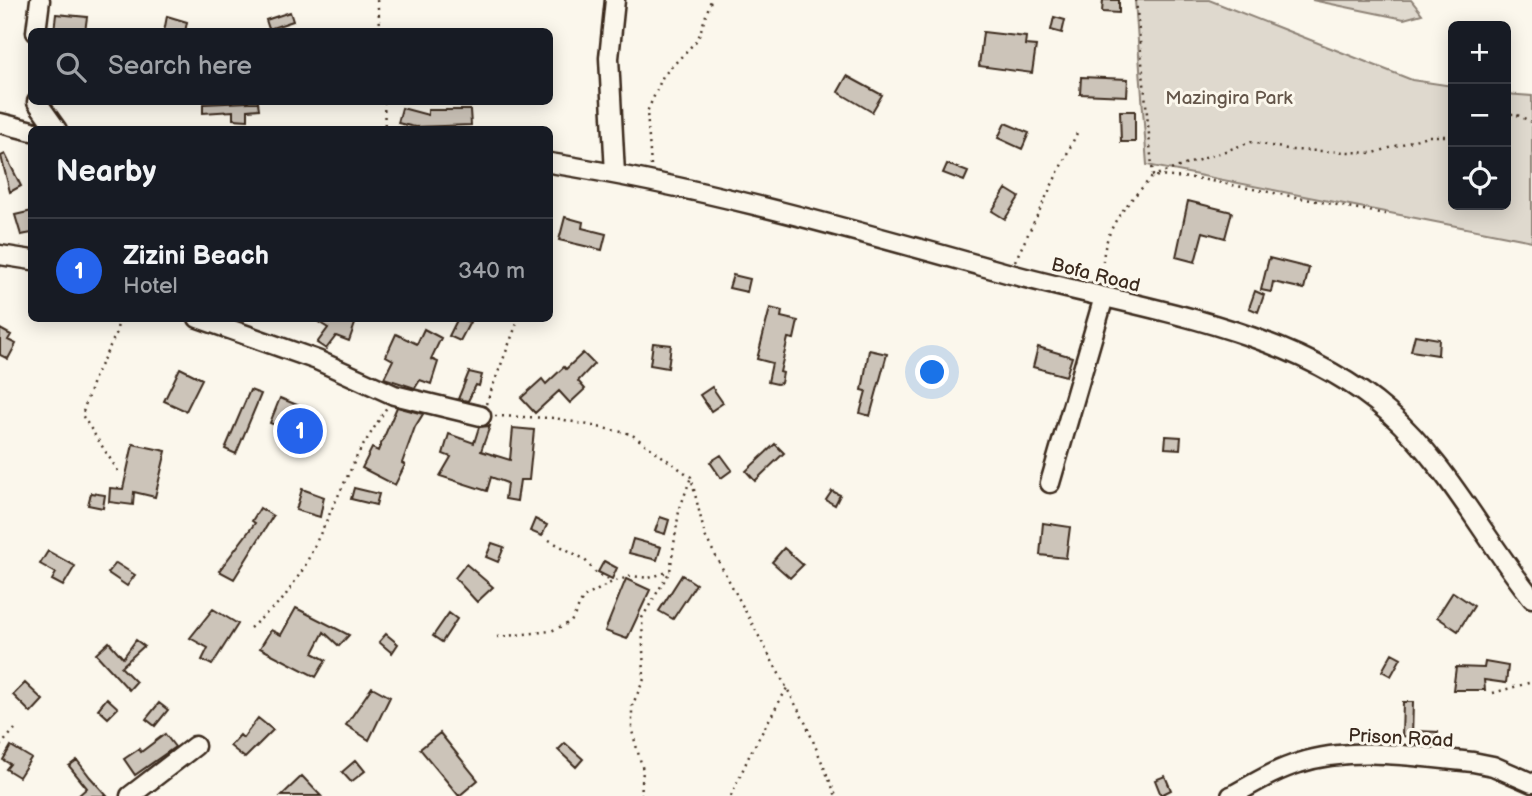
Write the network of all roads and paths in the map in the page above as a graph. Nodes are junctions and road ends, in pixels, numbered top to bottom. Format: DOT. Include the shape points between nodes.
graph roads {
  1 [pos="40,0"];
  2 [pos="377,0"];
  3 [pos="615,0"];
  4 [pos="711,0"];
  5 [pos="1136,0"];
  6 [pos="36,28"];
  7 [pos="380,28"];
  8 [pos="39,105"];
  9 [pos="384,105"];
  10 [pos="1511,115"];
  11 [pos="1532,122"];
  12 [pos="0,124"];
  13 [pos="54,126"];
  14 [pos="385,126"];
  15 [pos="28,130"];
  16 [pos="1079,130"];
  17 [pos="1448,136"];
  18 [pos="553,164"];
  19 [pos="615,174"];
  20 [pos="1153,176"];
  21 [pos="652,182"];
  22 [pos="1390,215"];
  23 [pos="0,255"];
  24 [pos="28,259"];
  25 [pos="1009,274"];
  26 [pos="1104,297"];
  27 [pos="118,322"];
  28 [pos="209,322"];
  29 [pos="517,322"];
  30 [pos="394,395"];
  31 [pos="481,416"];
  32 [pos="118,471"];
  33 [pos="691,477"];
  34 [pos="1050,483"];
  35 [pos="549,540"];
  36 [pos="670,571"];
  37 [pos="612,582"];
  38 [pos="1532,598"];
  39 [pos="250,628"];
  40 [pos="497,637"];
  41 [pos="1532,682"];
  42 [pos="787,688"];
  43 [pos="1493,693"];
  44 [pos="15,729"];
  45 [pos="0,746"];
  46 [pos="195,746"];
  47 [pos="1532,783"];
  48 [pos="130,796"];
  49 [pos="641,796"];
  50 [pos="731,796"];
  51 [pos="836,796"];
  52 [pos="1231,796"];
  1 -- 6 [label="street"];
  2 -- 7 [label="path"];
  3 -- 19 [label="street" via="609,58"];
  4 -- 21 [label="path" via="698,39 663,76 647,112"];
  5 -- 20 [label="path"];
  8 -- 13 [label="street"];
  9 -- 14 [label="path"];
  10 -- 11 [label="path"];
  12 -- 15 [label="street"];
  16 -- 25 [label="path"];
  17 -- 20 [label="path" via="1427,136 1374,153 1292,150 1251,142"];
  18 -- 19 [label="street, Bofa Road"];
  19 -- 21 [label="street, Bofa Road"];
  20 -- 22 [label="path" via="1206,180"];
  20 -- 26 [label="path" via="1109,231 1101,257"];
  21 -- 25 [label="street, Bofa Road" via="912,245"];
  23 -- 24 [label="street"];
  25 -- 26 [label="street, Bofa Road"];
  26 -- 34 [label="street"];
  26 -- 38 [label="street, Bofa Road" via="1250,335 1360,391 1388,412 1427,455"];
  27 -- 32 [label="path" via="82,415"];
  28 -- 30 [label="street" via="317,360"];
  29 -- 31 [label="path"];
  30 -- 31 [label="street"];
  30 -- 39 [label="path" via="358,454 304,568 283,599"];
  31 -- 33 [label="path" via="555,418 631,434"];
  33 -- 36 [label="path" via="679,511"];
  33 -- 42 [label="path" via="705,536"];
  35 -- 37 [label="path" via="584,559"];
  36 -- 37 [label="path"];
  36 -- 49 [label="path" via="642,618 644,679 632,706 632,731 643,770"];
  37 -- 40 [label="path" via="583,598 571,622 551,631"];
  41 -- 43 [label="path"];
  42 -- 50 [label="path"];
  42 -- 51 [label="path"];
  44 -- 45 [label="path"];
  46 -- 48 [label="street"];
  47 -- 52 [label="street, Prison Road" via="1473,762 1337,755 1274,772"];
}
